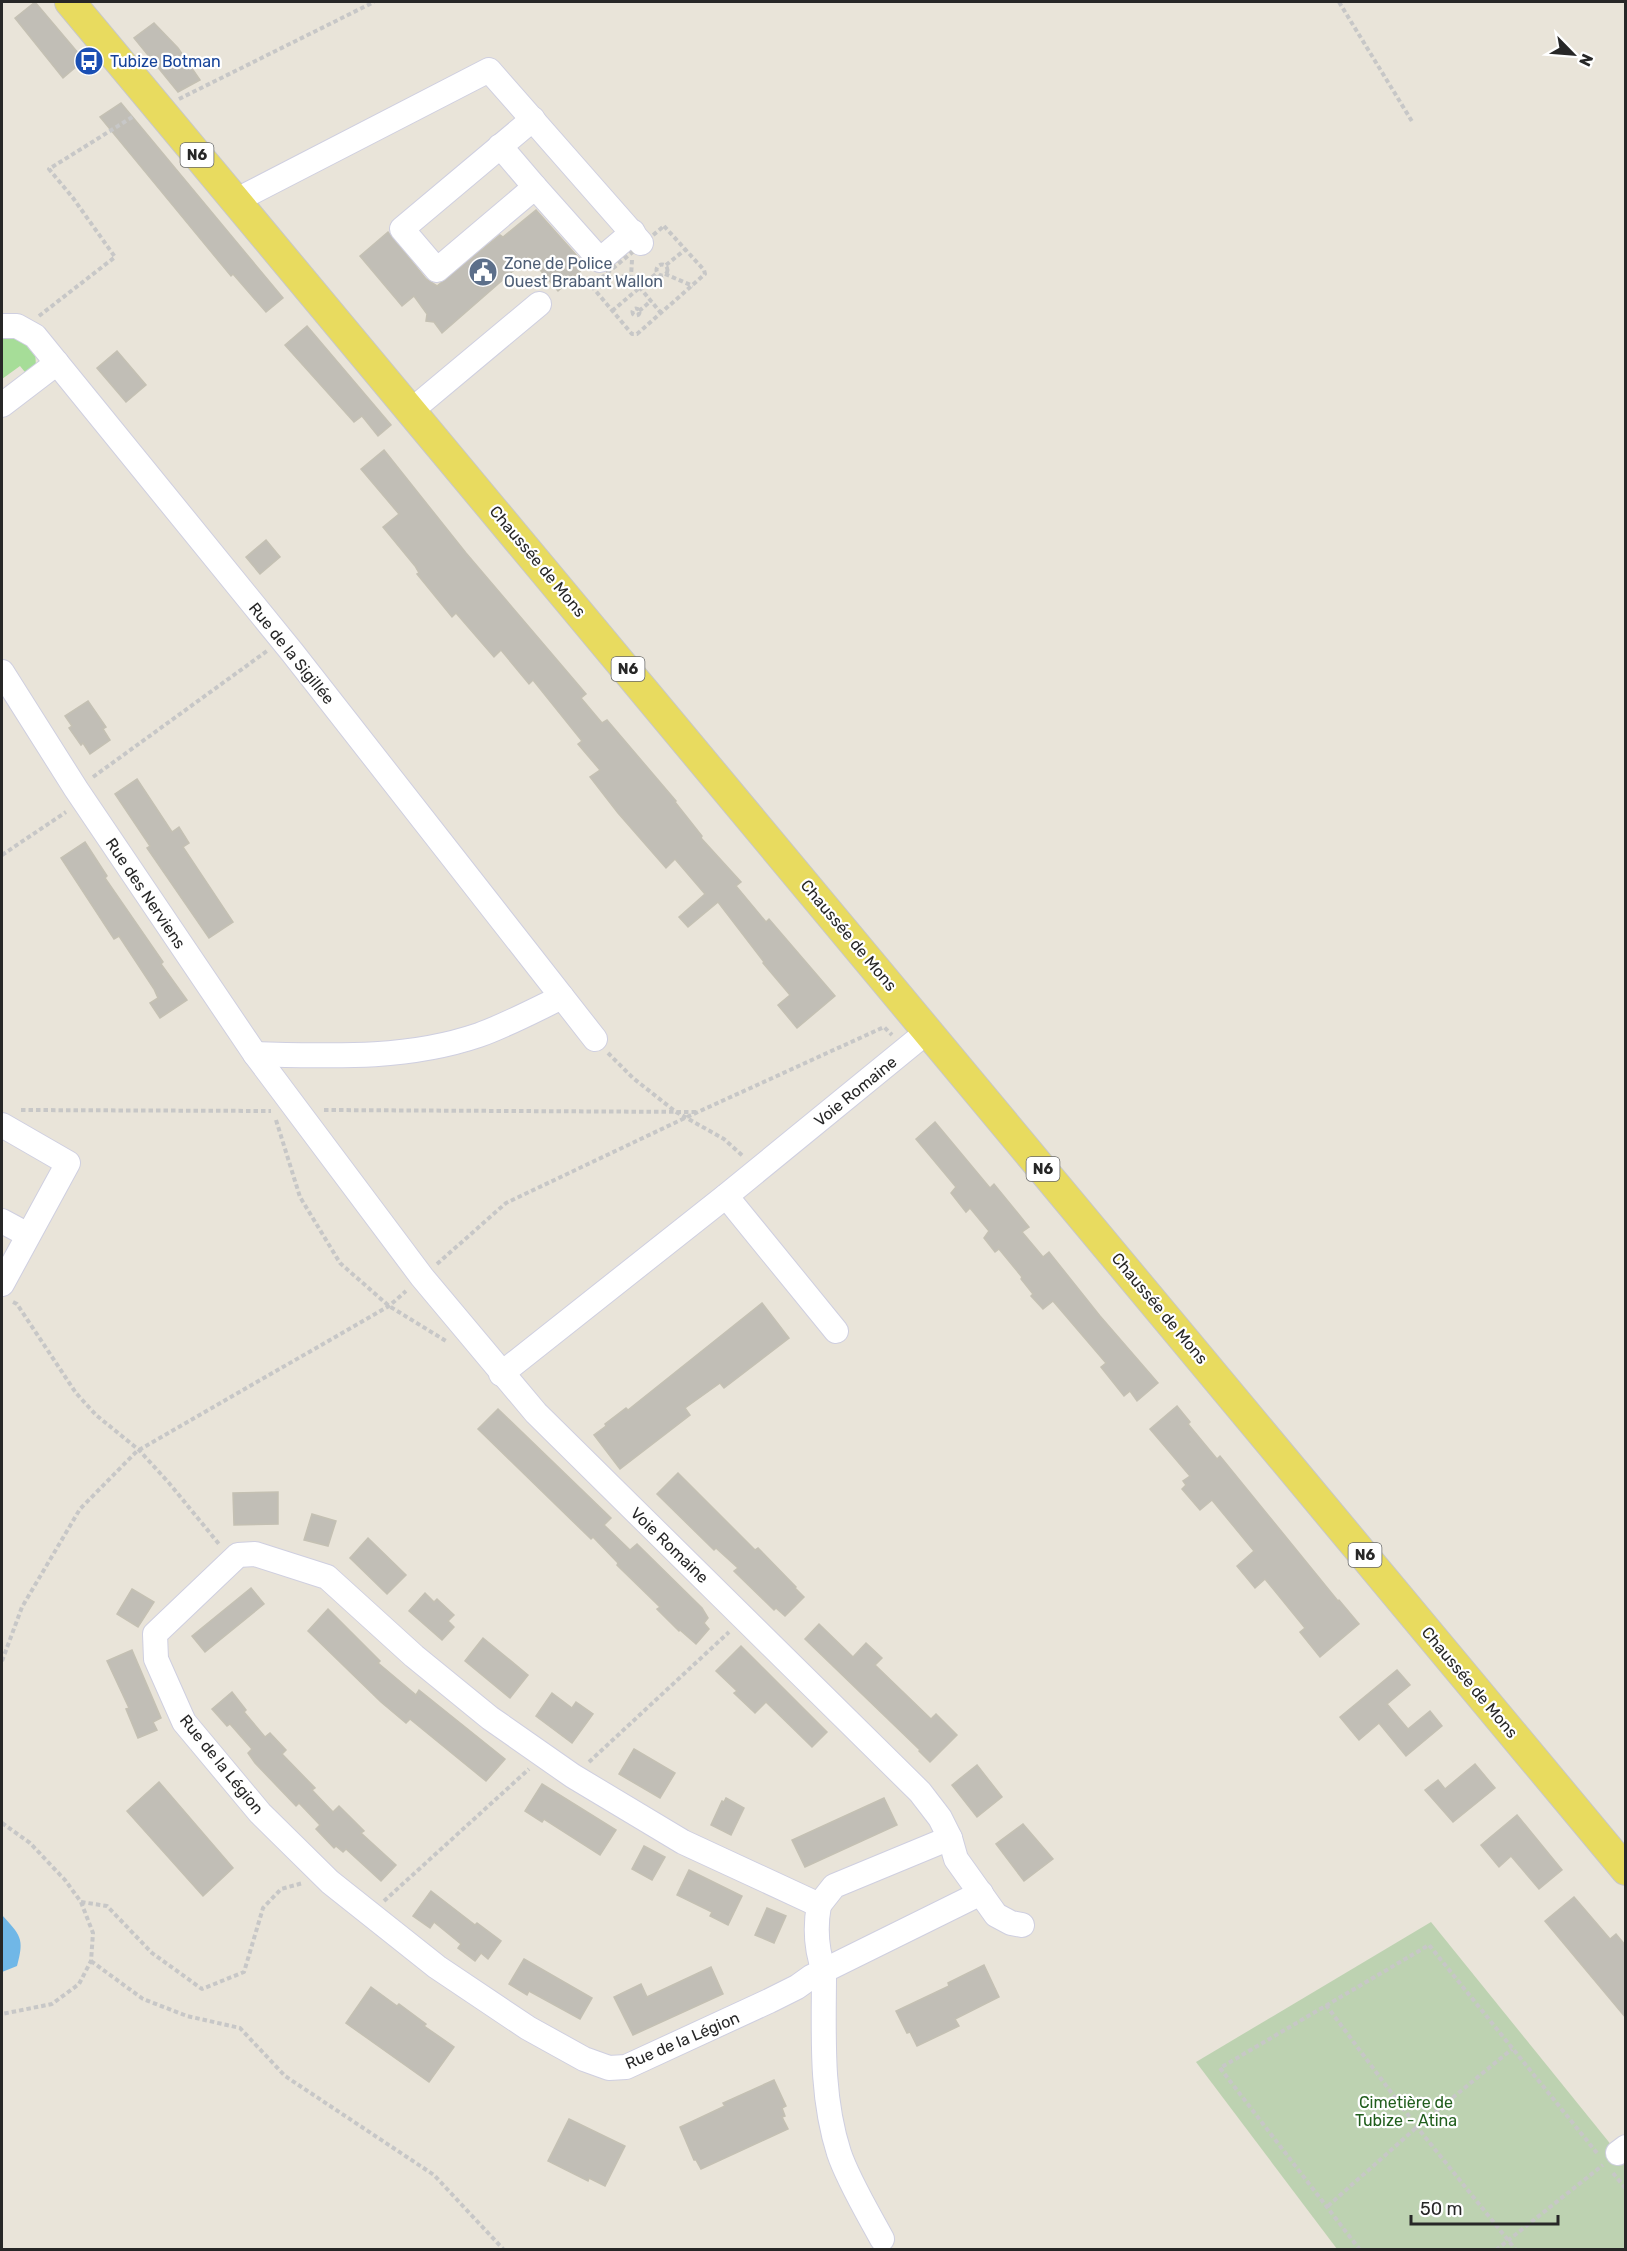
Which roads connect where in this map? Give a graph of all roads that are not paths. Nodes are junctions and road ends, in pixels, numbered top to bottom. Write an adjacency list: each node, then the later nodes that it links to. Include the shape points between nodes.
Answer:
1 (70, 2): 5 (main road, Chaussée de Mons / N6)
2 (533, 119): 3 (street); 4 (street, via 637,238 600,261); 5 (street, via 489,70)
3 (500, 146): 4 (street); 4 (street, via 402,229 437,270)
4 (535, 187)
5 (235, 201): 10 (main road, Chaussée de Mons / N6)
6 (539, 304): 10 (street)
7 (12, 327): 8 (street, Rue de la Sigillée, via 35,336)
8 (57, 363): 9 (street); 12 (street, Rue de la Sigillée, via 283,640)
9 (2, 405)
10 (412, 410): 14 (main road, Chaussée de Mons / N6)
11 (2, 672): 15 (street, Rue des Nerviens)
12 (562, 997): 13 (street, Rue de la Sigillée); 15 (street, via 479,1035 425,1049 359,1056)
13 (595, 1039)
14 (918, 1039): 17 (street, Voie Romaine); 24 (main road, Chaussée de Mons / N6)
15 (255, 1054): 22 (street, Rue des Nerviens, via 422,1277)
16 (7, 1118): 19 (street, via 68,1163)
17 (726, 1196): 21 (street); 22 (street, Voie Romaine)
18 (2, 1221): 19 (street)
19 (28, 1235): 20 (street)
20 (5, 1292)
21 (836, 1331)
22 (501, 1374): 23 (street, Voie Romaine, via 920,1792)
23 (950, 1838): 25 (street, Voie Romaine, via 956,1858); 26 (street, via 834,1886)
24 (1626, 1870)
25 (981, 1893): 27 (street, Voie Romaine, via 996,1915); 28 (street, Rue de la Légion)
26 (819, 1905): 28 (street, via 815,1924); 28 (street, Rue de la Légion, via 683,1842 573,1776 490,1718 327,1577 255,1554 238,1555 155,1634 156,1659 184,1722 260,1813 330,1882 437,1967 528,2028 584,2059 609,2068 626,2067 797,1988)
27 (1022, 1925)
28 (824, 1971): 29 (street, via 824,2064 831,2125 840,2155)
29 (882, 2239)

